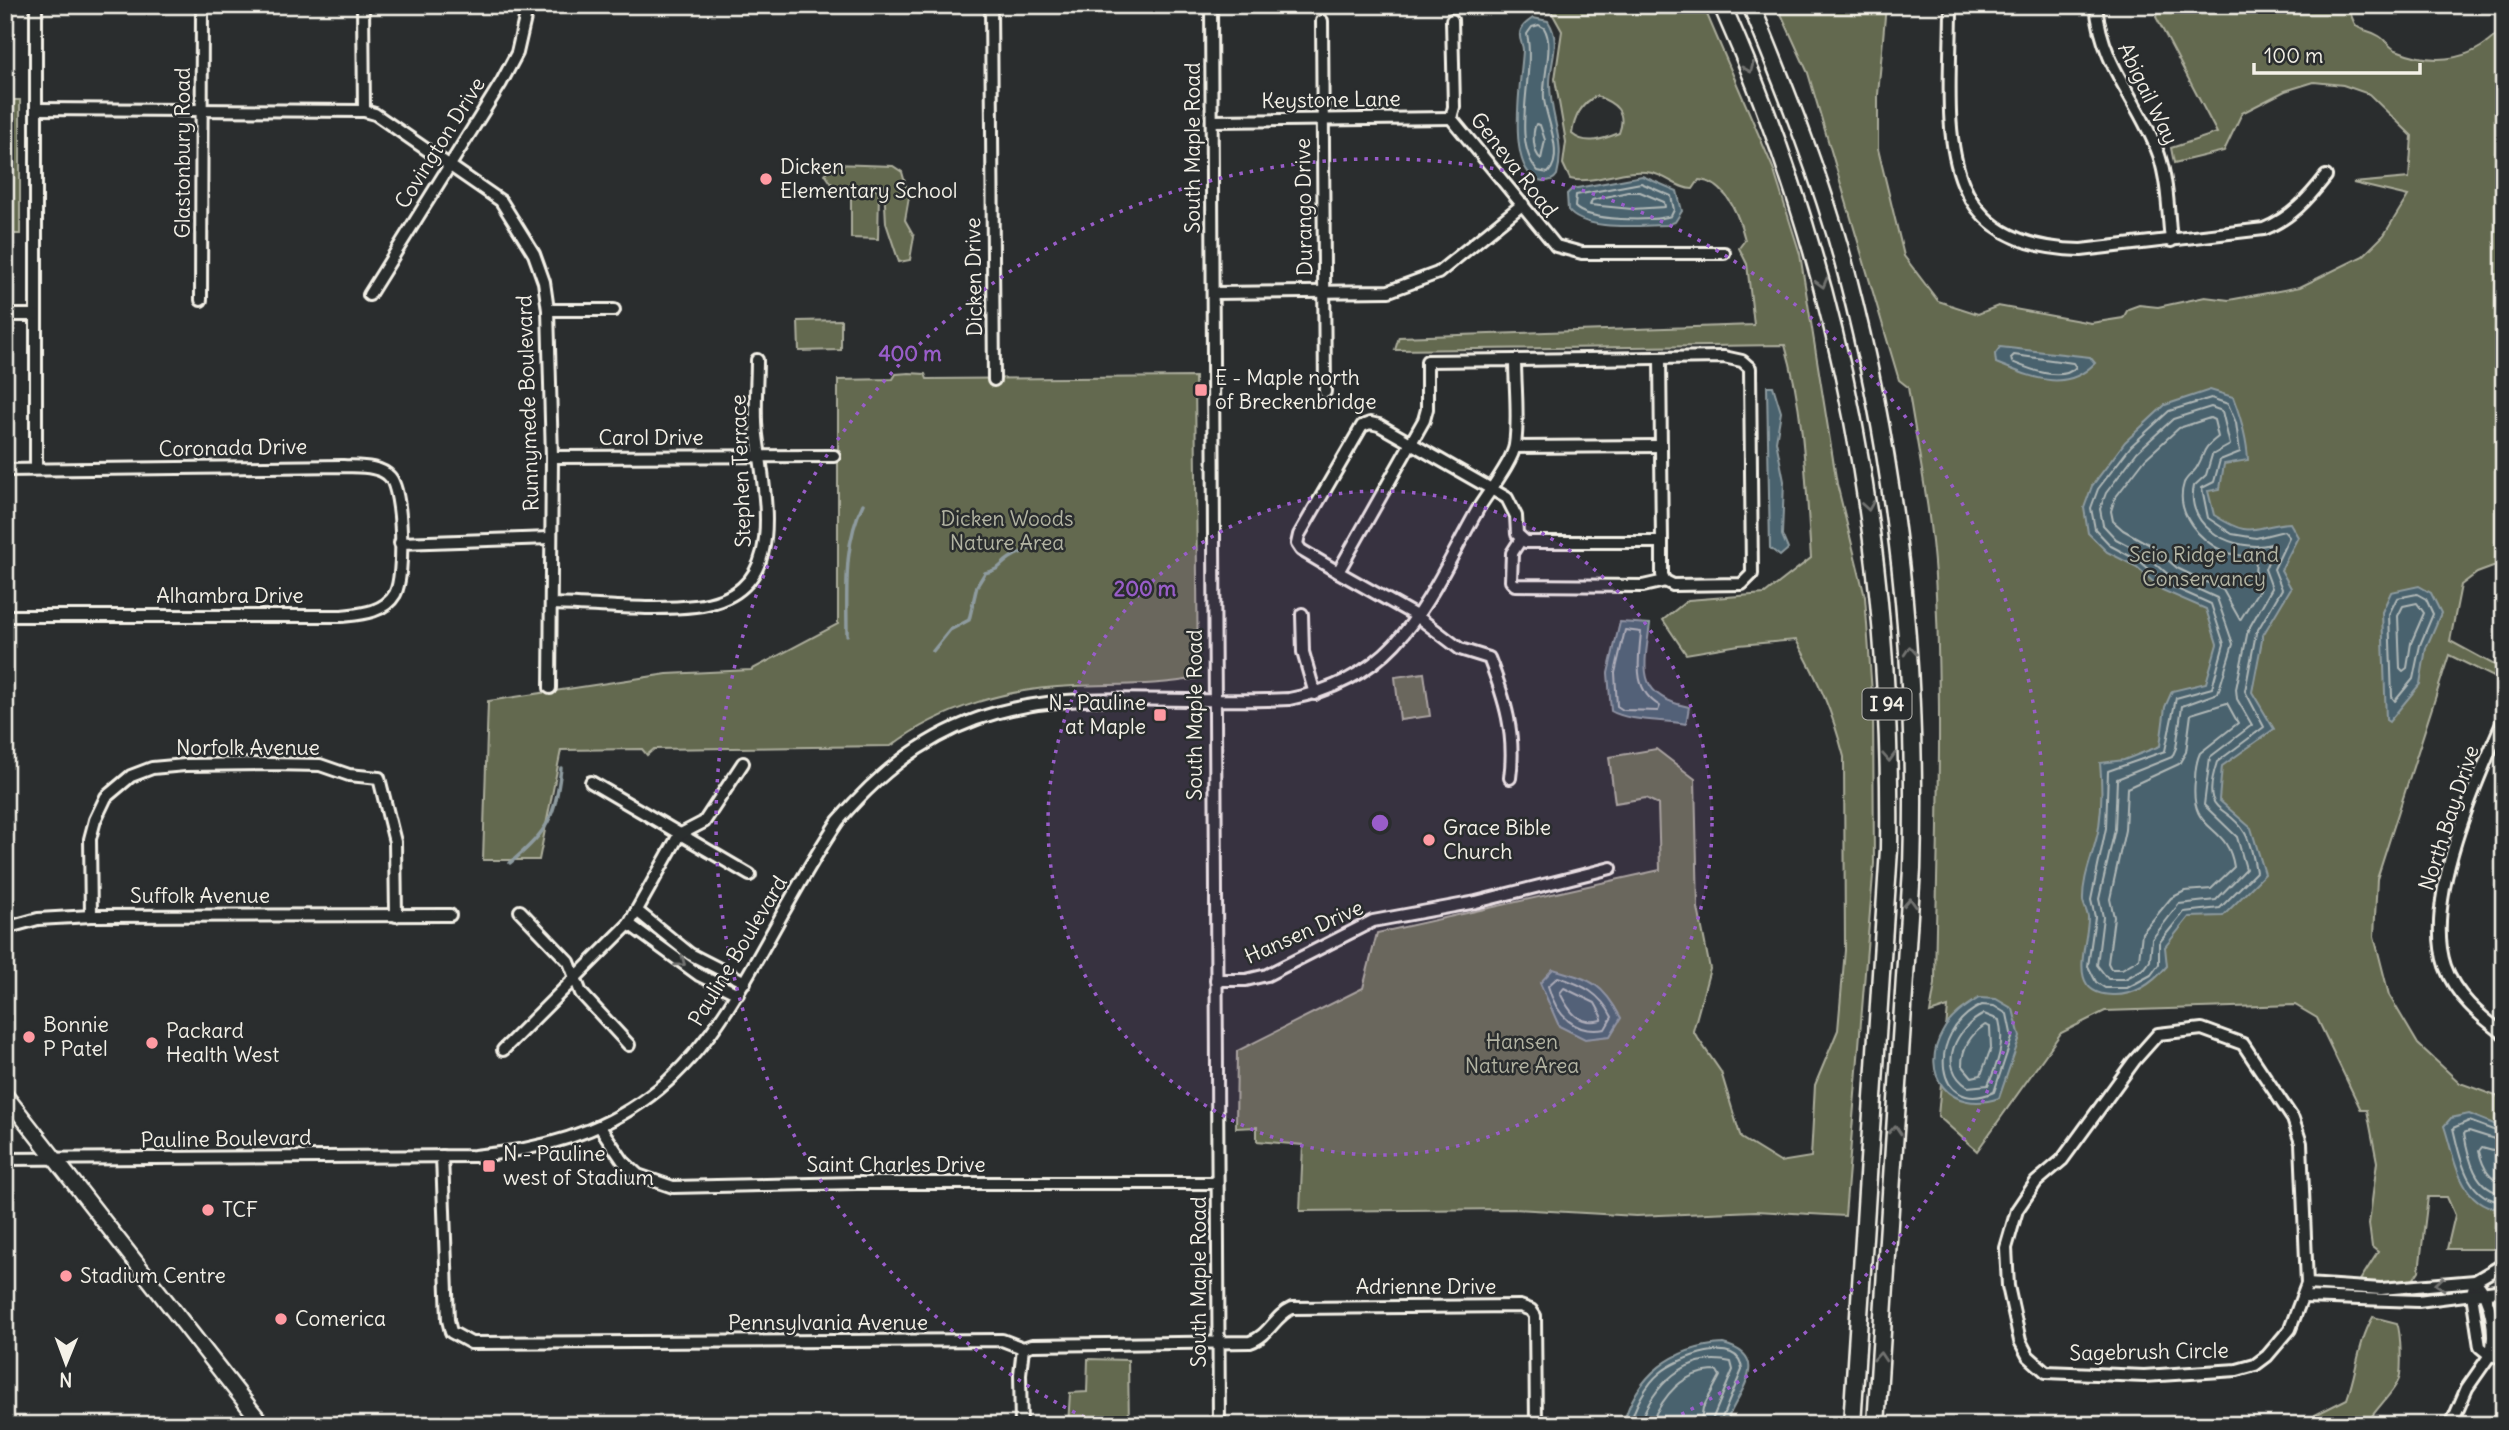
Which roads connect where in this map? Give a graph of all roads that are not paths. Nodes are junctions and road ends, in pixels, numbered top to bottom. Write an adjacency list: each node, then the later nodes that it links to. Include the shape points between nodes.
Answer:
1 (36, 5): 13 (street)
2 (202, 5): 14 (street, Glastonbury Road)
3 (363, 5): 15 (street)
4 (528, 5): 19 (street, Covington Drive, via 517,54)
5 (991, 5): 35 (street, Dicken Drive)
6 (1211, 5): 18 (street, South Maple Road)
7 (1722, 5): 103 (highway, I 94, one-way to 103, via 1805,223 1836,334 1867,499 1883,623 1889,849)
8 (1751, 5): 104 (highway, I 94, one-way to 8, via 1912,869 1913,717 1904,587 1884,448 1847,275 1817,177)
9 (1951, 5): 22 (street, via 1955,166 1977,209 1996,228 2052,250)
10 (2096, 5): 22 (street, Abigail Way, via 2099,36 2159,155)
11 (1452, 20): 16 (street, Geneva Road)
12 (1321, 21): 17 (street, Durango Drive)
13 (36, 109): 14 (street, Runnymede Boulevard); 30 (street)
14 (203, 109): 15 (street, Runnymede Boulevard); 27 (street, Glastonbury Road)
15 (364, 111): 19 (street, Runnymede Boulevard)
16 (1451, 118): 17 (street, Keystone Lane); 21 (street, Geneva Road)
17 (1322, 120): 18 (street, Keystone Lane); 24 (street, Durango Drive)
18 (1212, 121): 25 (street, South Maple Road)
19 (450, 163): 26 (street, Covington Drive); 28 (street, Runnymede Boulevard, via 501,201 517,222 534,254)
20 (2326, 176): 22 (street, via 2283,221 2264,229)
21 (1522, 204): 23 (street, Geneva Road, via 1544,234 1568,251); 24 (street, via 1438,273 1389,291)
22 (2171, 241)
23 (1724, 253)
24 (1324, 291): 25 (street); 36 (street, Durango Drive)
25 (1213, 293): 58 (street, South Maple Road)
26 (369, 295)
27 (201, 300)
28 (548, 310): 29 (street); 41 (street, Runnymede Boulevard)
29 (614, 310)
30 (36, 314): 31 (street); 43 (street)
31 (5, 315)
32 (1660, 358): 34 (street); 38 (street); 51 (street, via 1734,359 1752,373 1752,574 1742,584 1673,585)
33 (757, 360): 42 (street, Stephen Terrace, via 756,433)
34 (1515, 360): 37 (street, via 1427,361 1427,409); 39 (street)
35 (994, 380)
36 (1325, 392)
37 (1411, 443): 45 (street); 50 (street); 50 (street, via 1380,425 1362,426 1299,535 1301,550)
38 (1661, 446): 39 (street); 48 (street)
39 (1515, 447): 45 (street, Pauline Boulevard)
40 (834, 456): 42 (street, Carol Drive)
41 (552, 457): 42 (street, Carol Drive); 46 (street, Runnymede Boulevard)
42 (761, 457): 52 (street, Stephen Terrace, via 764,555 755,576 741,591 723,601 694,607)
43 (36, 469): 44 (street, Coronada Drive); 49 (street, Coronada Drive, via 365,467 389,476 396,489)
44 (5, 470)
45 (1490, 489): 47 (street, via 1507,498); 55 (street, Pauline Boulevard)
46 (550, 538): 49 (street); 52 (street, Runnymede Boulevard)
47 (1521, 539): 48 (street, via 1532,543); 51 (street, via 1510,560 1515,585 1643,586)
48 (1662, 542): 51 (street)
49 (400, 543): 54 (street, Alhambra Drive, via 395,594 368,613)
50 (1338, 572): 55 (street)
51 (1665, 581)
52 (551, 604): 56 (street, Runnymede Boulevard)
53 (1302, 614): 57 (street, via 1303,652)
54 (5, 616)
55 (1418, 617): 57 (street, Pauline Boulevard, via 1375,664 1347,682); 61 (street, via 1460,649 1489,658 1511,729)
56 (550, 688)
57 (1315, 694): 58 (street, Pauline Boulevard)
58 (1214, 701): 74 (street, South Maple Road); 75 (street, Pauline Boulevard, via 1080,698 1037,702 944,732 894,764 838,821)
59 (2504, 719): 77 (street, North Bay Drive, via 2454,851 2440,913 2445,967 2463,999)
60 (743, 763): 63 (street, via 704,822)
61 (1510, 778)
62 (591, 782): 63 (street)
63 (680, 835): 65 (street); 67 (street)
64 (1611, 868): 74 (street, Hansen Drive, via 1476,902 1373,920 1266,975)
65 (750, 875)
66 (520, 911): 73 (street, via 569,962)
67 (637, 911): 71 (street); 75 (street, via 690,954)
68 (450, 915): 70 (street, Suffolk Avenue)
69 (91, 916): 70 (street, Suffolk Avenue); 70 (street, Norfolk Avenue, via 90,839 106,797 131,776 152,768 268,764 320,765 349,775 379,778 395,842); 72 (street, Suffolk Avenue, via 38,919)
70 (396, 916)
71 (629, 924): 73 (street); 76 (street, one-way to 76, via 699,975)
72 (5, 928)
73 (575, 977): 78 (street, via 581,993); 79 (street)
74 (1216, 980): 85 (street, South Maple Road)
75 (745, 982): 76 (street, Pauline Boulevard)
76 (738, 994): 81 (street, Pauline Boulevard, via 681,1070)
77 (2504, 1034)
78 (629, 1045)
79 (503, 1050)
80 (5, 1095): 84 (main road)
81 (600, 1127): 82 (street, Pauline Boulevard, via 523,1150); 85 (street, Saint Charles Drive, via 638,1175 673,1187)
82 (442, 1156): 84 (street, Pauline Boulevard); 96 (street, Pennsylvania Avenue, via 448,1320 451,1332 460,1338 483,1345 1002,1340)
83 (5, 1159): 84 (street, Pauline Boulevard)
84 (56, 1159): 99 (main road)
85 (1217, 1183): 95 (street, South Maple Road)
86 (2504, 1264): 87 (street)
87 (2475, 1281): 89 (street, one-way to 89); 91 (street); 92 (street)
88 (2307, 1284): 89 (street); 93 (street, Sagebrush Circle); 93 (street, Sagebrush Circle, via 2301,1143 2293,1119 2243,1044 2202,1029 2158,1034 2062,1160 2036,1182 2017,1210 2006,1248 2008,1286 2020,1341 2028,1356 2046,1372 2144,1376 2246,1368 2267,1356 2290,1329)
89 (2381, 1289): 94 (street)
90 (2504, 1290): 91 (street)
91 (2486, 1292): 92 (street); 97 (street, via 2493,1345)
92 (2472, 1294): 94 (street); 97 (street, via 2480,1347)
93 (2304, 1297): 94 (street)
94 (2380, 1301)
95 (1219, 1342): 96 (street, Pennsylvania Avenue); 101 (street, South Maple Road); 102 (street, Adrienne Drive, via 1257,1340 1284,1312 1303,1307 1527,1307 1535,1322)
96 (1023, 1348): 100 (street)
97 (2490, 1355): 98 (street); 105 (street, via 2467,1388)
98 (2504, 1358)
99 (263, 1425)
100 (1021, 1425)
101 (1219, 1425)
102 (1536, 1425)
103 (1852, 1425)
104 (1876, 1425)
105 (2451, 1425)

